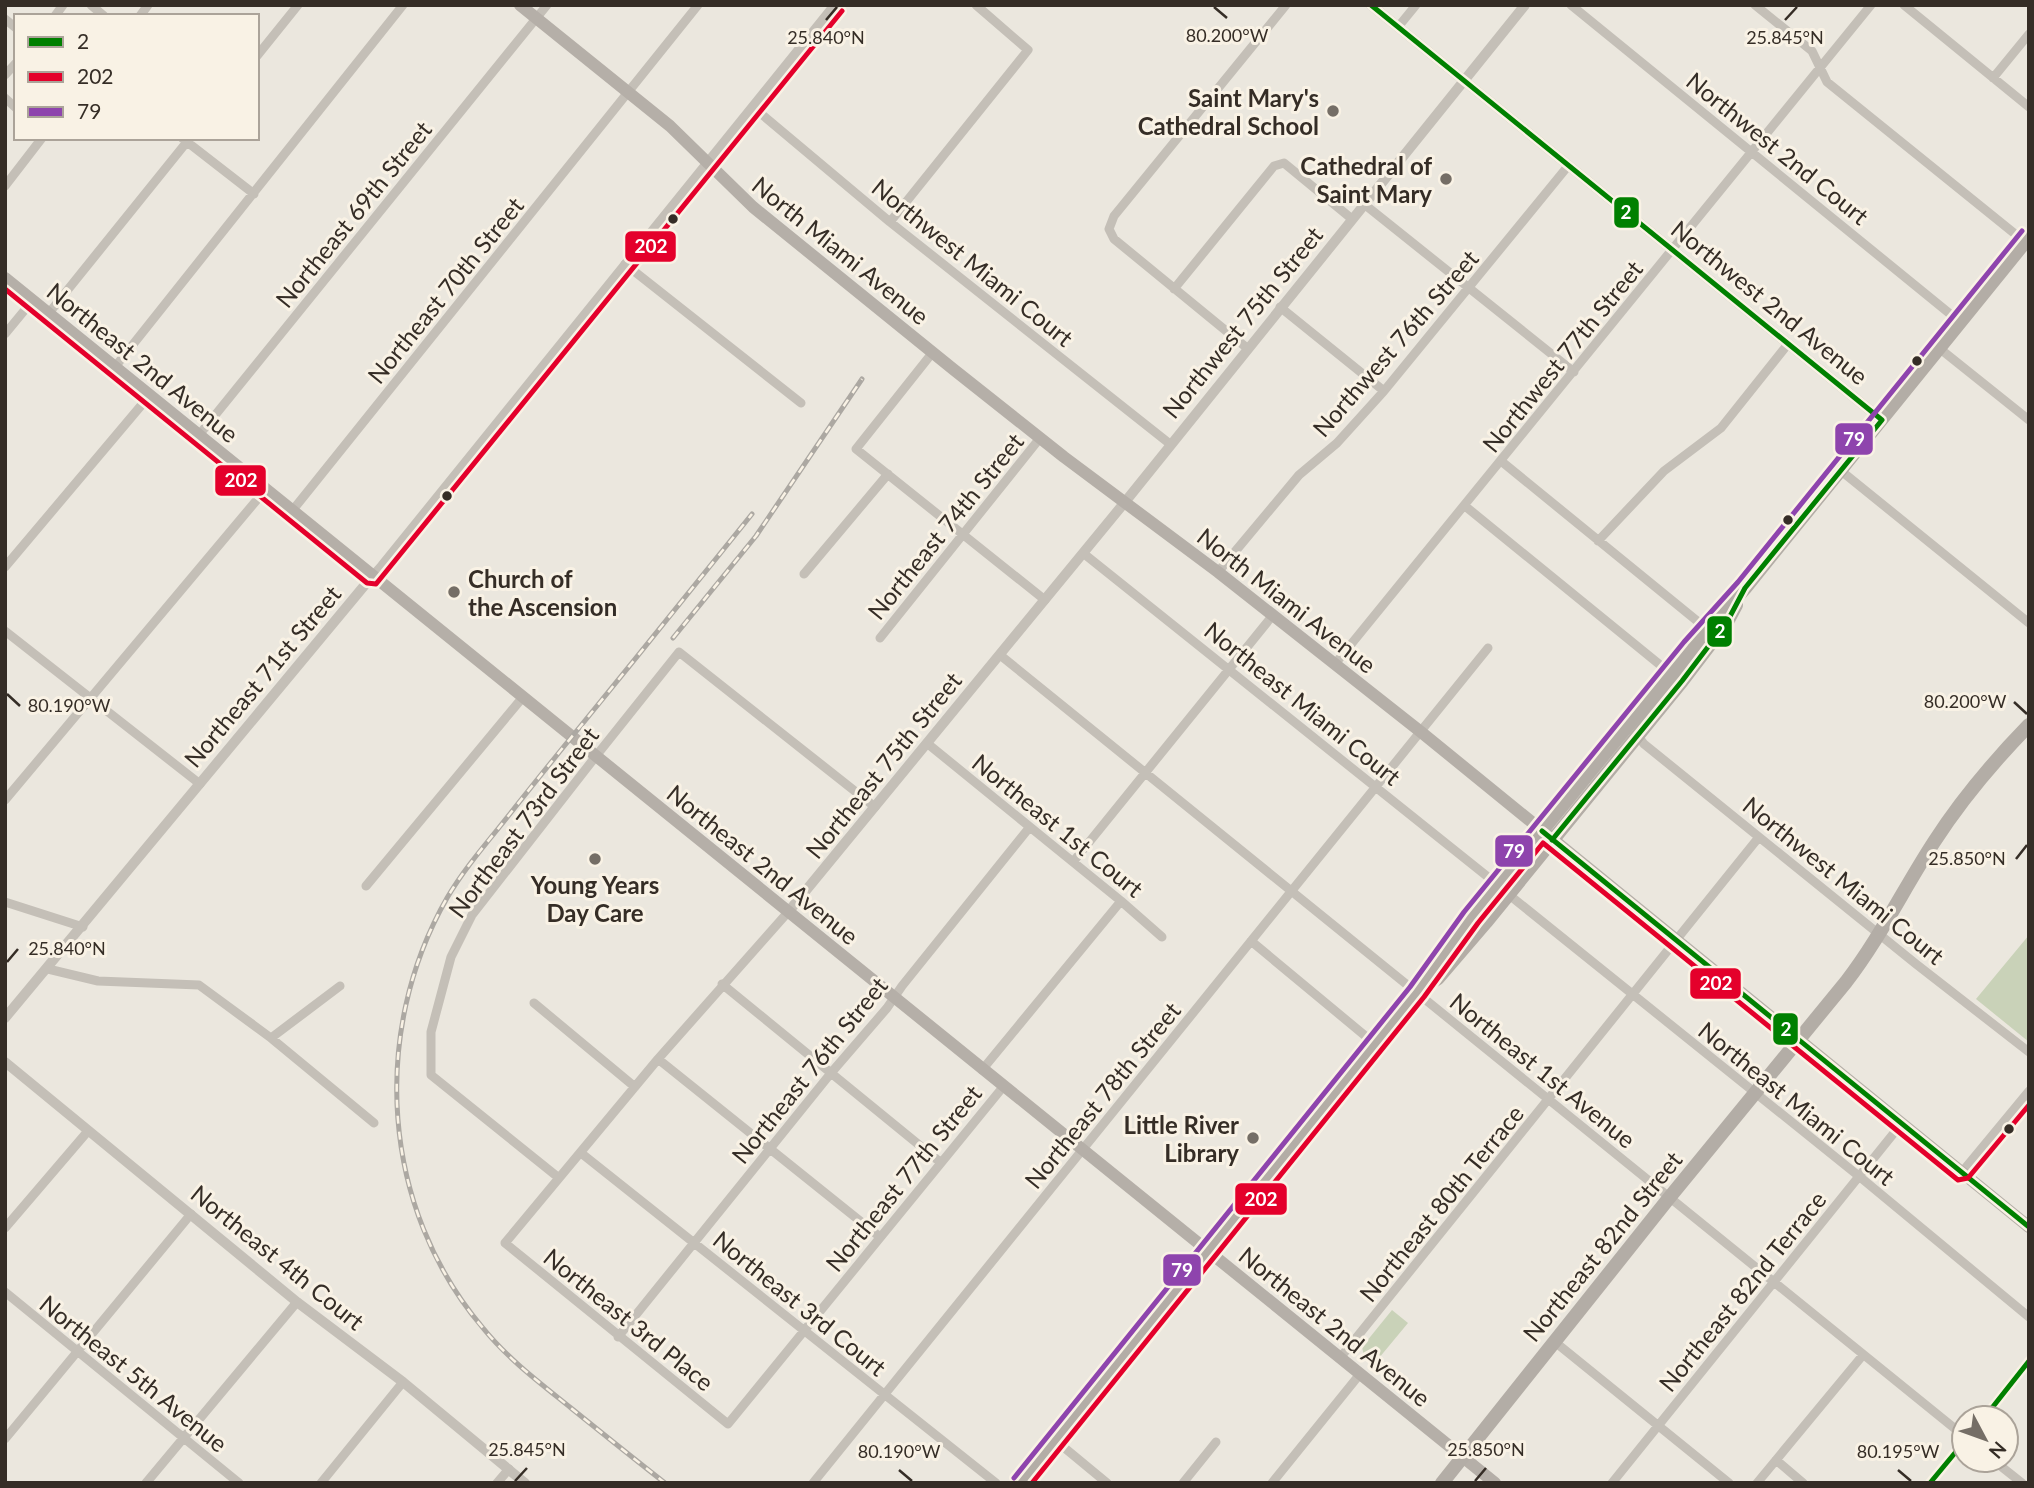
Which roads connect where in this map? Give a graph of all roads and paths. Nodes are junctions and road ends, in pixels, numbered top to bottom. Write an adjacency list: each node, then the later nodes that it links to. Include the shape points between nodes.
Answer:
1 (403, 5): 32 (street)
2 (520, 5): 16 (main road, North Miami Avenue)
3 (547, 5): 16 (street, Northeast 69th Street)
4 (698, 5): 23 (street, Northeast 70th Street)
5 (835, 5): 24 (street, Northeast 71st Street)
6 (976, 5): 35 (street, via 1028,50)
7 (1286, 5): 41 (street, via 1114,216 1109,229 1114,239)
8 (1371, 5): 17 (street, Northwest 2nd Avenue)
9 (1416, 5): 17 (street)
10 (1525, 5): 22 (street, Northwest 75th Street)
11 (1571, 5): 28 (street, Northwest 2nd Court)
12 (1755, 5): 20 (street, via 1812,51)
13 (1871, 5): 20 (street, Northwest 77th Street)
14 (1904, 5): 21 (street)
15 (297, 6): 19 (street)
16 (536, 18): 23 (main road, North Miami Avenue); 58 (street, Northeast 69th Street)
17 (1398, 27): 22 (street, Northwest 2nd Avenue)
18 (2029, 34): 21 (street)
19 (259, 54)
20 (1821, 68): 28 (street, Northwest 77th Street); 36 (street, via 1827,82)
21 (1993, 78): 25 (street)
22 (1464, 81): 30 (street, Northwest 2nd Avenue); 33 (street, Northwest 75th Street)
23 (628, 93): 29 (main road, North Miami Avenue); 67 (street, Northeast 70th Street)
24 (753, 107): 29 (street, Northeast 71st Street); 35 (street, Northwest Miami Court)
25 (2029, 107)
26 (40, 140): 31 (street)
27 (187, 140): 32 (street); 44 (street)
28 (1752, 152): 37 (street, Northwest 77th Street); 45 (street, Northwest 2nd Court)
29 (708, 163): 38 (street, Northeast 71st Street); 50 (main road, North Miami Avenue, via 753,207)
30 (1568, 166): 37 (street, Northwest 2nd Avenue); 40 (street, Northwest 76th Street)
31 (5, 186)
32 (254, 194): 51 (street)
33 (1364, 204): 34 (street, Northwest 75th Street); 40 (street)
34 (1352, 219): 41 (street, via 1284,163 1274,166); 43 (street, Northwest 75th Street)
35 (890, 222): 60 (street, Northwest Miami Court)
36 (2027, 240): 45 (main road)
37 (1672, 250): 47 (street, Northwest 2nd Avenue); 52 (street, Northwest 77th Street)
38 (625, 264): 55 (street); 74 (street, Northeast 71st Street)
39 (5, 278): 42 (main road, Northeast 2nd Avenue)
40 (1470, 288): 52 (street); 53 (street, Northwest 76th Street)
41 (1174, 289): 48 (street)
42 (33, 300): 44 (main road, Northeast 2nd Avenue); 46 (street)
43 (1280, 307): 48 (street, Northwest 75th Street); 53 (street)
44 (49, 313): 51 (main road, Northeast 2nd Avenue)
45 (1960, 322): 49 (main road)
46 (5, 334)
47 (1788, 344): 56 (street, Northwest 2nd Avenue); 69 (street, via 1721,428 1664,471)
48 (1247, 348): 60 (street, Northwest 75th Street)
49 (1939, 348): 56 (main road); 57 (street)
50 (933, 352): 59 (main road, North Miami Avenue); 63 (street, via 856,449)
51 (115, 367): 54 (main road, Northeast 2nd Avenue)
52 (1574, 372): 61 (street, Northwest 77th Street)
53 (1384, 391): 72 (street, Northwest 76th Street, via 1337,443 1299,475)
54 (150, 395): 58 (main road, Northeast 2nd Avenue); 71 (street)
55 (801, 403)
56 (1882, 419): 62 (main road)
57 (2028, 419)
58 (200, 435): 64 (main road, Northeast 2nd Avenue)
59 (1040, 438): 65 (main road, North Miami Avenue); 68 (street, Northeast 74th Street)
60 (1170, 444): 65 (street, Northwest 75th Street)
61 (1501, 461): 66 (street, Northwest 77th Street); 69 (street)
62 (1840, 470): 75 (main road); 78 (street)
63 (888, 474): 68 (street); 73 (street)
64 (266, 489): 67 (main road, Northeast 2nd Avenue); 88 (street)
65 (1125, 502): 70 (street, Northeast 75th Street); 72 (main road, North Miami Avenue)
66 (1465, 506): 84 (street, Northwest 77th Street); 86 (street)
67 (292, 511): 74 (main road, Northeast 2nd Avenue)
68 (964, 534): 76 (street); 81 (street, Northeast 74th Street)
69 (1598, 541): 79 (street)
70 (1083, 553): 76 (street, Northeast 75th Street); 85 (street, Northeast Miami Court)
71 (5, 568)
72 (1218, 572): 77 (main road, North Miami Avenue)
73 (804, 574)
74 (373, 576): 87 (main road, Northeast 2nd Avenue); 95 (street, Northeast 71st Street)
75 (1745, 588): 79 (main road); 91 (main road, via 1727,622)
76 (1045, 600): 83 (street, Northeast 75th Street)
77 (1273, 615): 84 (main road, North Miami Avenue); 85 (street)
78 (2029, 623)
79 (1707, 629): 86 (main road)
80 (5, 631): 88 (street)
81 (880, 638)
82 (1488, 648): 90 (street, Northeast 78th Street)
83 (1000, 654): 92 (street, Northeast 75th Street); 94 (street, Northeast 1st Avenue)
84 (1335, 664): 90 (main road, North Miami Avenue)
85 (1228, 668): 94 (street); 96 (street, Northeast Miami Court)
86 (1670, 673): 91 (main road); 100 (main road)
87 (523, 697): 93 (main road, Northeast 2nd Avenue); 103 (street)
88 (91, 698): 95 (street); 97 (street)
89 (2029, 725): 110 (main road, Northeast 82nd Street, via 1947,822)
90 (1421, 732): 96 (street, Northeast 78th Street); 100 (main road, North Miami Avenue)
91 (1637, 736): 100 (main road); 101 (street, Northwest Miami Court)
92 (928, 744): 98 (street, Northeast 75th Street); 99 (street, Northeast 1st Court)
93 (596, 756): 98 (street, Northeast 73rd Street, via 679,652); 108 (main road, Northeast 2nd Avenue); 144 (street, Northeast 73rd Street, via 472,915 451,957 431,1032 431,1075)
94 (1146, 772): 102 (street); 104 (street, Northeast 1st Avenue)
95 (200, 784): 109 (street, Northeast 71st Street)
96 (1377, 786): 104 (street, Northeast 78th Street); 105 (street, Northeast Miami Court)
97 (5, 800)
98 (875, 807): 108 (street, Northeast 75th Street)
99 (1030, 828): 102 (street, Northeast 1st Court); 119 (street, Northeast 76th Street)
100 (1547, 835): 105 (main road); 112 (main road, North Miami Avenue)
101 (1759, 837): 110 (street, Northwest Miami Court); 112 (street, Northeast 80th Terrace)
102 (1073, 862): 106 (street, Northeast 1st Court)
103 (366, 886)
104 (1292, 890): 113 (street, Northeast 78th Street); 117 (street, Northeast 1st Avenue)
105 (1503, 890): 117 (main road, via 1438,978); 118 (street, Northeast Miami Court)
106 (1121, 901): 111 (street, Northeast 1st Court); 128 (street, Northeast 77th Street)
107 (5, 902): 109 (street)
108 (789, 911): 115 (street, Northeast 75th Street); 119 (main road, Northeast 2nd Avenue)
109 (83, 927): 114 (street, Northeast 71st Street)
110 (1879, 934): 123 (main road, Northeast 82nd Street); 125 (street, Northwest Miami Court)
111 (1162, 937)
112 (1676, 940): 118 (street, Northeast 80th Terrace); 123 (main road, North Miami Avenue)
113 (1251, 941): 124 (street); 139 (street, Northeast 78th Street)
114 (48, 969): 121 (street, Northeast 71st Street); 122 (street, via 98,981 199,985)
115 (722, 984): 126 (street, Northeast 75th Street); 129 (street)
116 (340, 986): 122 (street)
117 (1417, 992): 124 (main road); 134 (street, Northeast 1st Avenue)
118 (1631, 994): 133 (street, Northeast Miami Court); 134 (street, Northeast 80th Terrace)
119 (894, 998): 128 (main road, Northeast 2nd Avenue); 129 (street, Northeast 76th Street)
120 (534, 1003): 130 (street)
121 (5, 1018)
122 (271, 1038): 135 (street)
123 (1799, 1040): 133 (main road, Northeast 82nd Street); 136 (main road, North Miami Avenue)
124 (1375, 1044): 152 (main road)
125 (2029, 1052)
126 (658, 1059): 130 (street, Northeast 75th Street); 138 (street)
127 (5, 1062): 137 (street, Northeast 4th Court)
128 (982, 1070): 131 (main road, Northeast 2nd Avenue)
129 (831, 1073): 138 (street, Northeast 76th Street); 141 (street)
130 (635, 1087): 140 (street, Northeast 75th Street)
131 (1003, 1087): 139 (main road, Northeast 2nd Avenue); 141 (street, Northeast 77th Street)
132 (2029, 1091): 142 (street)
133 (1755, 1093): 143 (street, Northeast Miami Court); 145 (main road, Northeast 82nd Street)
134 (1548, 1100): 145 (street, Northeast 1st Avenue); 162 (street, Northeast 80th Terrace)
135 (374, 1123)
136 (1902, 1123): 142 (main road, North Miami Avenue); 143 (street, Northeast 82nd Terrace)
137 (88, 1131): 146 (street, Northeast 4th Court); 148 (street)
138 (770, 1149): 149 (street); 151 (street, Northeast 76th Street)
139 (1082, 1150): 152 (main road, Northeast 2nd Avenue); 166 (street, Northeast 78th Street)
140 (581, 1153): 144 (street, Northeast 75th Street); 151 (street, Northeast 3rd Court)
141 (940, 1162): 149 (street, Northeast 77th Street)
142 (1962, 1172): 147 (main road, North Miami Avenue)
143 (1860, 1177): 153 (street, Northeast 82nd Terrace); 156 (street, Northeast Miami Court)
144 (559, 1178): 150 (street, Northeast 75th Street)
145 (1669, 1198): 153 (street, Northeast 1st Avenue); 159 (main road, Northeast 82nd Street)
146 (191, 1214): 155 (street, Northeast 4th Court); 160 (street)
147 (2029, 1227)
148 (5, 1228)
149 (880, 1237): 157 (street, Northeast 77th Street)
150 (505, 1243): 158 (street, Northeast 3rd Place)
151 (694, 1243): 157 (street, Northeast 3rd Court); 158 (street, Northeast 76th Street)
152 (1208, 1250): 162 (main road, Northeast 2nd Avenue); 173 (main road)
153 (1773, 1282): 161 (street, Northeast 1st Avenue); 170 (street, Northeast 82nd Terrace)
154 (5, 1292): 160 (street, Northeast 5th Avenue)
155 (297, 1302): 165 (street, Northeast 4th Court); 171 (street)
156 (2029, 1317)
157 (804, 1330): 166 (street, Northeast 3rd Court); 168 (street, Northeast 77th Street)
158 (618, 1337): 168 (street, Northeast 3rd Place)
159 (1555, 1342): 170 (street); 175 (main road, Northeast 82nd Street)
160 (77, 1351): 171 (street, Northeast 5th Avenue); 172 (street)
161 (1863, 1355): 169 (street, Northeast 1st Avenue); 177 (street)
162 (1340, 1358): 164 (main road, Northeast 2nd Avenue)
163 (2029, 1362): 167 (street)
164 (1360, 1374): 175 (main road, Northeast 2nd Avenue); 189 (street)
165 (403, 1382): 178 (street, Northeast 4th Court); 181 (street)
166 (884, 1394): 184 (street, Northeast 78th Street); 185 (street, Northeast 3rd Court)
167 (1994, 1404)
168 (728, 1424)
169 (1950, 1425)
170 (1659, 1426): 192 (street, Northeast 82nd Terrace); 193 (street)
171 (183, 1438): 179 (street); 180 (street, Northeast 5th Avenue)
172 (5, 1439)
173 (1055, 1440): 186 (main road); 187 (street)
174 (1216, 1442): 188 (street)
175 (1463, 1457): 190 (main road, Northeast 82nd Street); 191 (main road, Northeast 2nd Avenue)
176 (1950, 1459): 196 (street)
177 (1776, 1460): 194 (street); 195 (street)
178 (509, 1469): 182 (street); 183 (street, Northeast 4th Court)
179 (146, 1483)
180 (239, 1483)
181 (321, 1483)
182 (497, 1483)
183 (525, 1483)
184 (813, 1483)
185 (996, 1483)
186 (1021, 1483)
187 (1107, 1483)
188 (1183, 1483)
189 (1272, 1483)
190 (1442, 1483)
191 (1495, 1483)
192 (1612, 1483)
193 (1728, 1483)
194 (1757, 1483)
195 (1803, 1483)
196 (1930, 1483)

